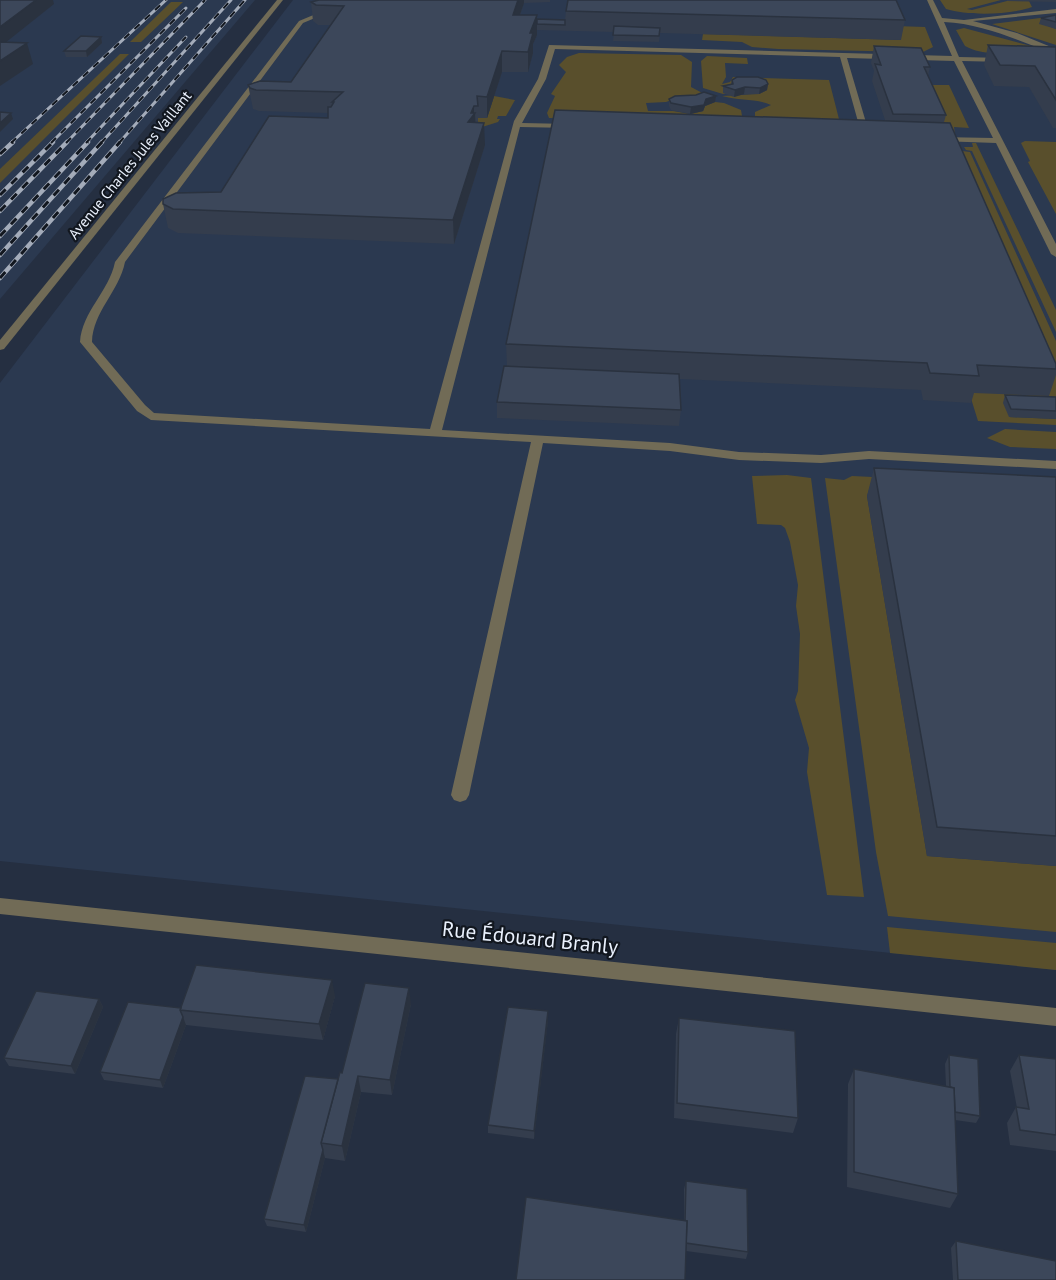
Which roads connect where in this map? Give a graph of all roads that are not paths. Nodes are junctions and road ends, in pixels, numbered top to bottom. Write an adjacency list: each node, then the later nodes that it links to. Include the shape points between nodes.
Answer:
1 (280, 0): 19 (street, Avenue Charles Jules Vaillant)
2 (345, 0): 20 (street, via 301,22 287,40 120,262 117,278 85,331 86,342 151,416)
3 (930, 0): 5 (street)
4 (1056, 11): 6 (street)
5 (941, 20): 6 (street); 9 (street)
6 (961, 21): 7 (street)
7 (1056, 52)
8 (843, 55): 9 (street); 11 (street, via 552,47 542,79); 14 (street)
9 (957, 58): 10 (street); 17 (street)
10 (1012, 60)
11 (517, 125): 12 (street); 20 (street)
12 (575, 127)
13 (854, 136): 14 (street)
14 (866, 136): 15 (street)
15 (877, 137)
16 (932, 138): 17 (street)
17 (999, 141): 18 (street)
18 (1056, 254)
19 (0, 347)
20 (435, 433): 21 (street)
21 (538, 439): 22 (street, via 670,447 739,456 821,459 869,455); 23 (street)
22 (1056, 465)
23 (460, 795)
24 (0, 906): 25 (street, Rue Édouard Branly)
25 (1056, 1017)

